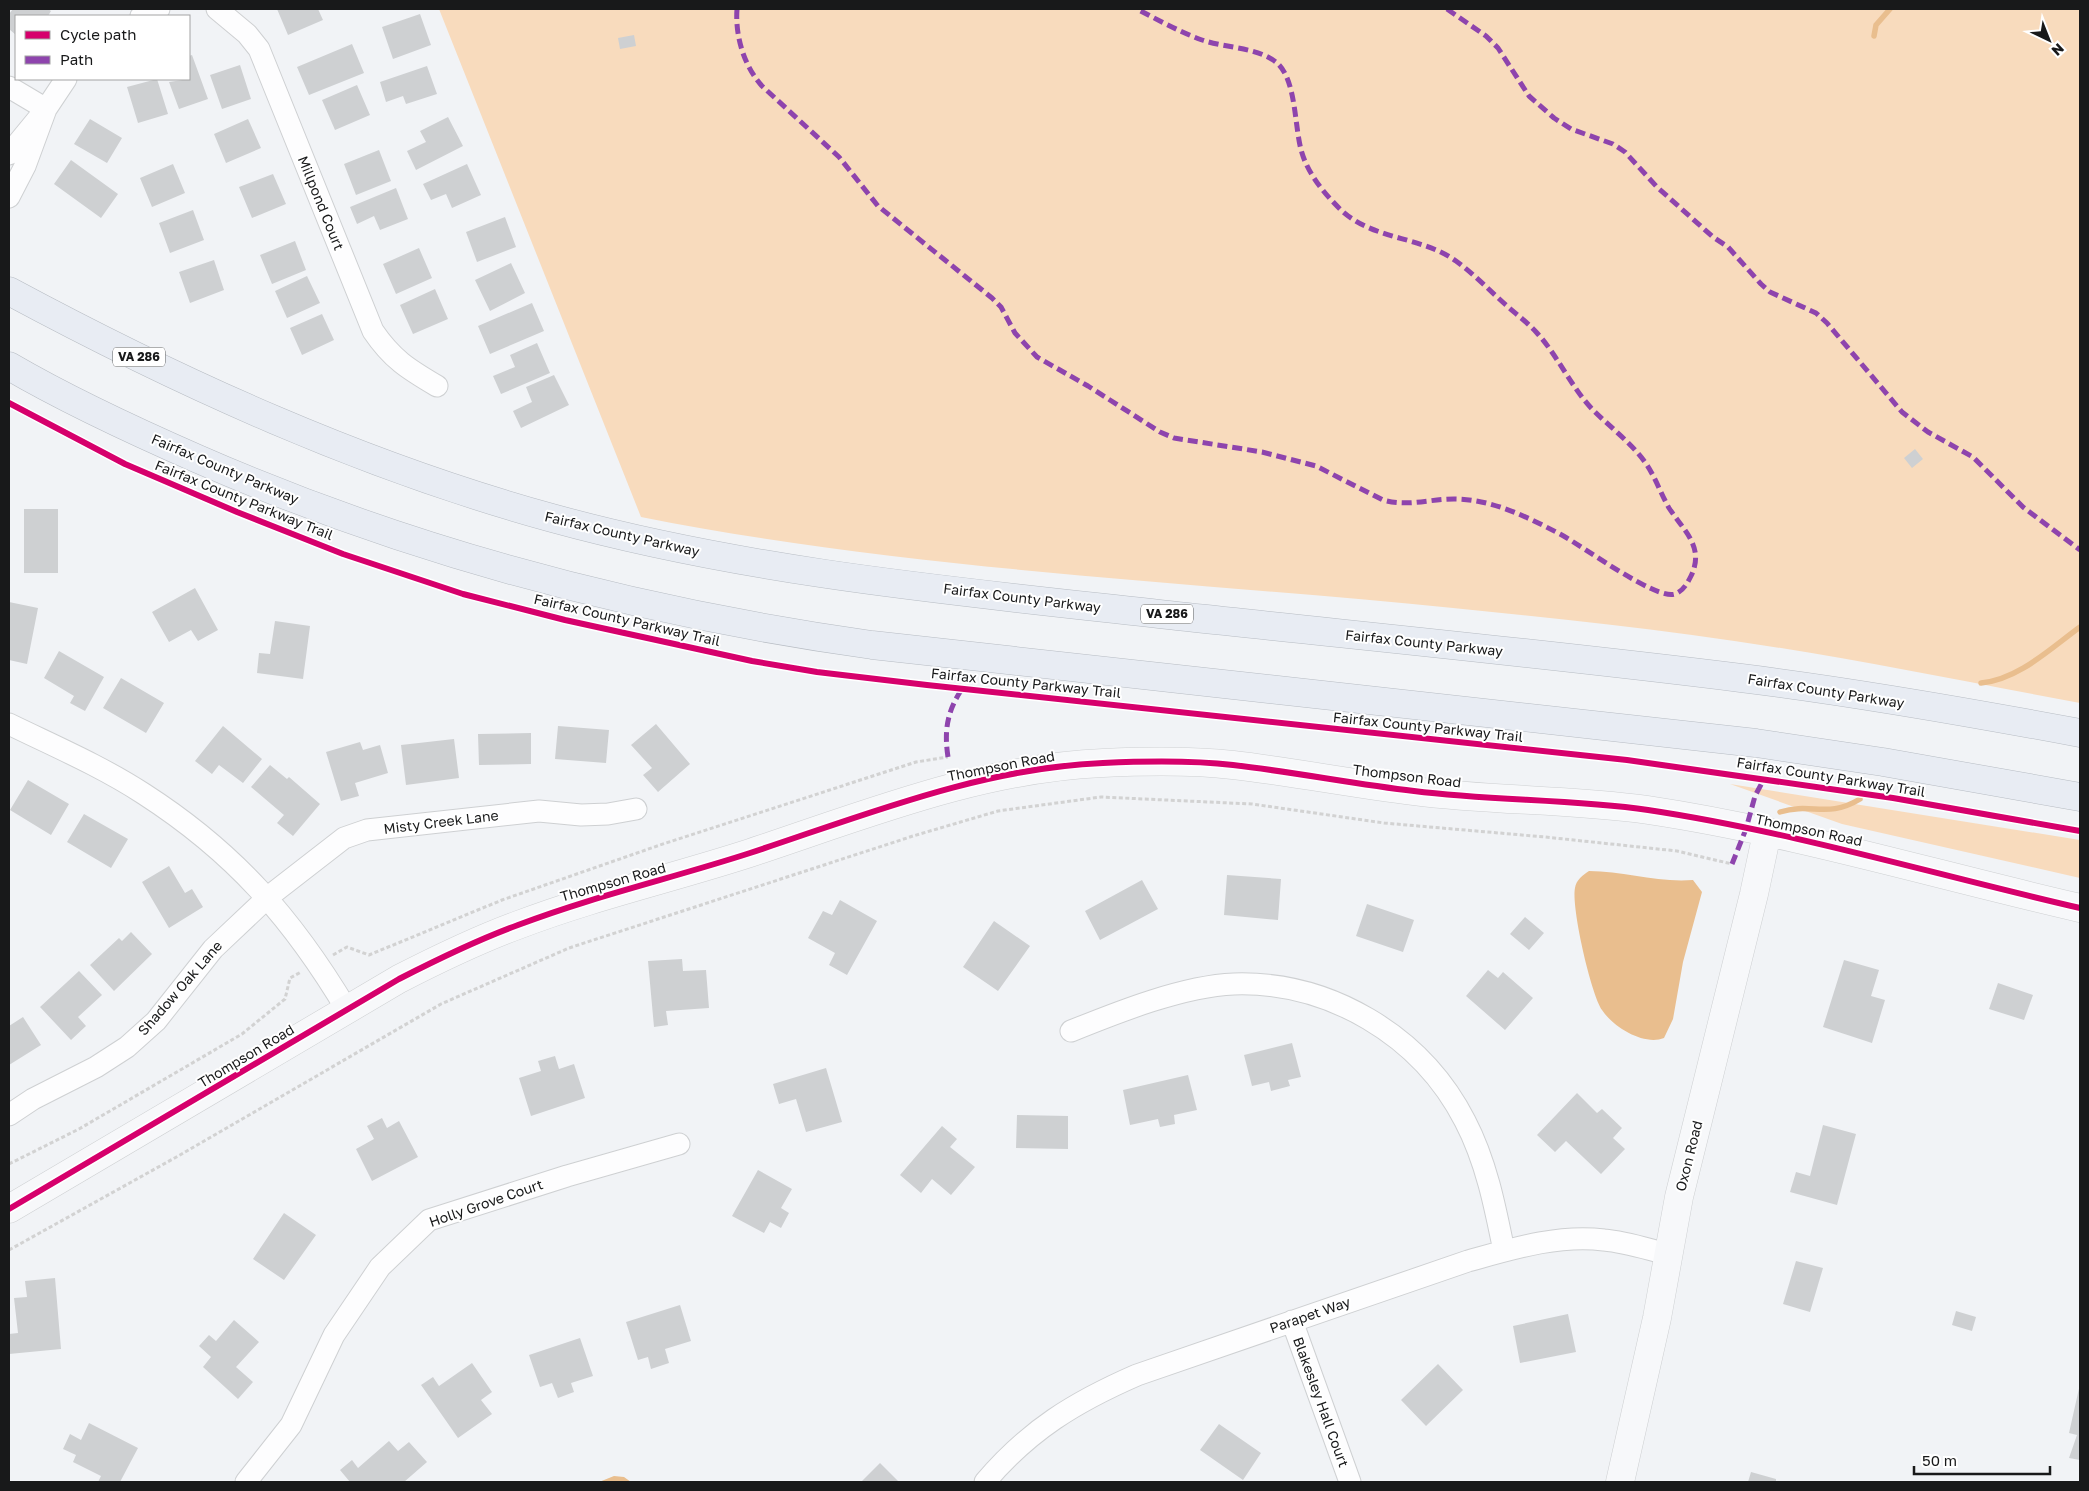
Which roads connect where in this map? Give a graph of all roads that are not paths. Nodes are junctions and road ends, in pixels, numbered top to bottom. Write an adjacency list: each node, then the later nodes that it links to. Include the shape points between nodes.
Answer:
1 (159, 9): 3 (street)
2 (217, 9): 11 (street, Millpond Court, via 258,49 373,331 403,367)
3 (144, 15)
4 (65, 80): 6 (street)
5 (9, 87): 6 (street)
6 (46, 109): 7 (street); 8 (street, via 26,166)
7 (9, 154)
8 (9, 196)
9 (9, 291): 13 (highway, Fairfax County Parkway / VA 286, via 113,344 362,457 557,520 664,546 825,575 1744,678 1968,712)
10 (9, 366): 14 (highway, Fairfax County Parkway, via 150,438 270,491 485,564 686,615 872,645 1756,743)
11 (437, 386)
12 (9, 724): 17 (street, via 92,764 142,793 231,860)
13 (2080, 733)
14 (2080, 797)
15 (636, 809): 17 (street, Misty Creek Lane, via 581,815 539,810 367,830 344,838)
16 (1767, 833): 18 (street, Thompson Road); 19 (street, Thompson Road, via 1648,810 1564,801 1434,794 1232,765 1157,762 1045,768 954,786 517,925 399,978); 25 (street, Oxon Road, via 1678,1197)
17 (268, 898): 19 (street, via 318,962); 21 (street, Shadow Oak Lane, via 213,949 142,1034 96,1067)
18 (2080, 908)
19 (347, 1010): 23 (street, Thompson Road)
20 (1071, 1031): 24 (street, via 1131,1007 1207,987 1233,984 1299,990 1354,1010 1410,1050 1454,1101 1478,1152 1492,1195)
21 (9, 1115)
22 (679, 1144): 27 (street, Holly Grove Court, via 429,1220 380,1267 334,1335 291,1425)
23 (9, 1209)
24 (1504, 1251): 25 (street, Parapet Way, via 1556,1241 1604,1240); 26 (street, Parapet Way)
25 (1668, 1254): 30 (street, Oxon Road)
26 (1292, 1321): 28 (street, Parapet Way, via 1136,1375 1095,1394 1030,1436); 29 (street, Blakesley Hall Court)
27 (246, 1482)
28 (985, 1482)
29 (1350, 1482)
30 (1620, 1482)

